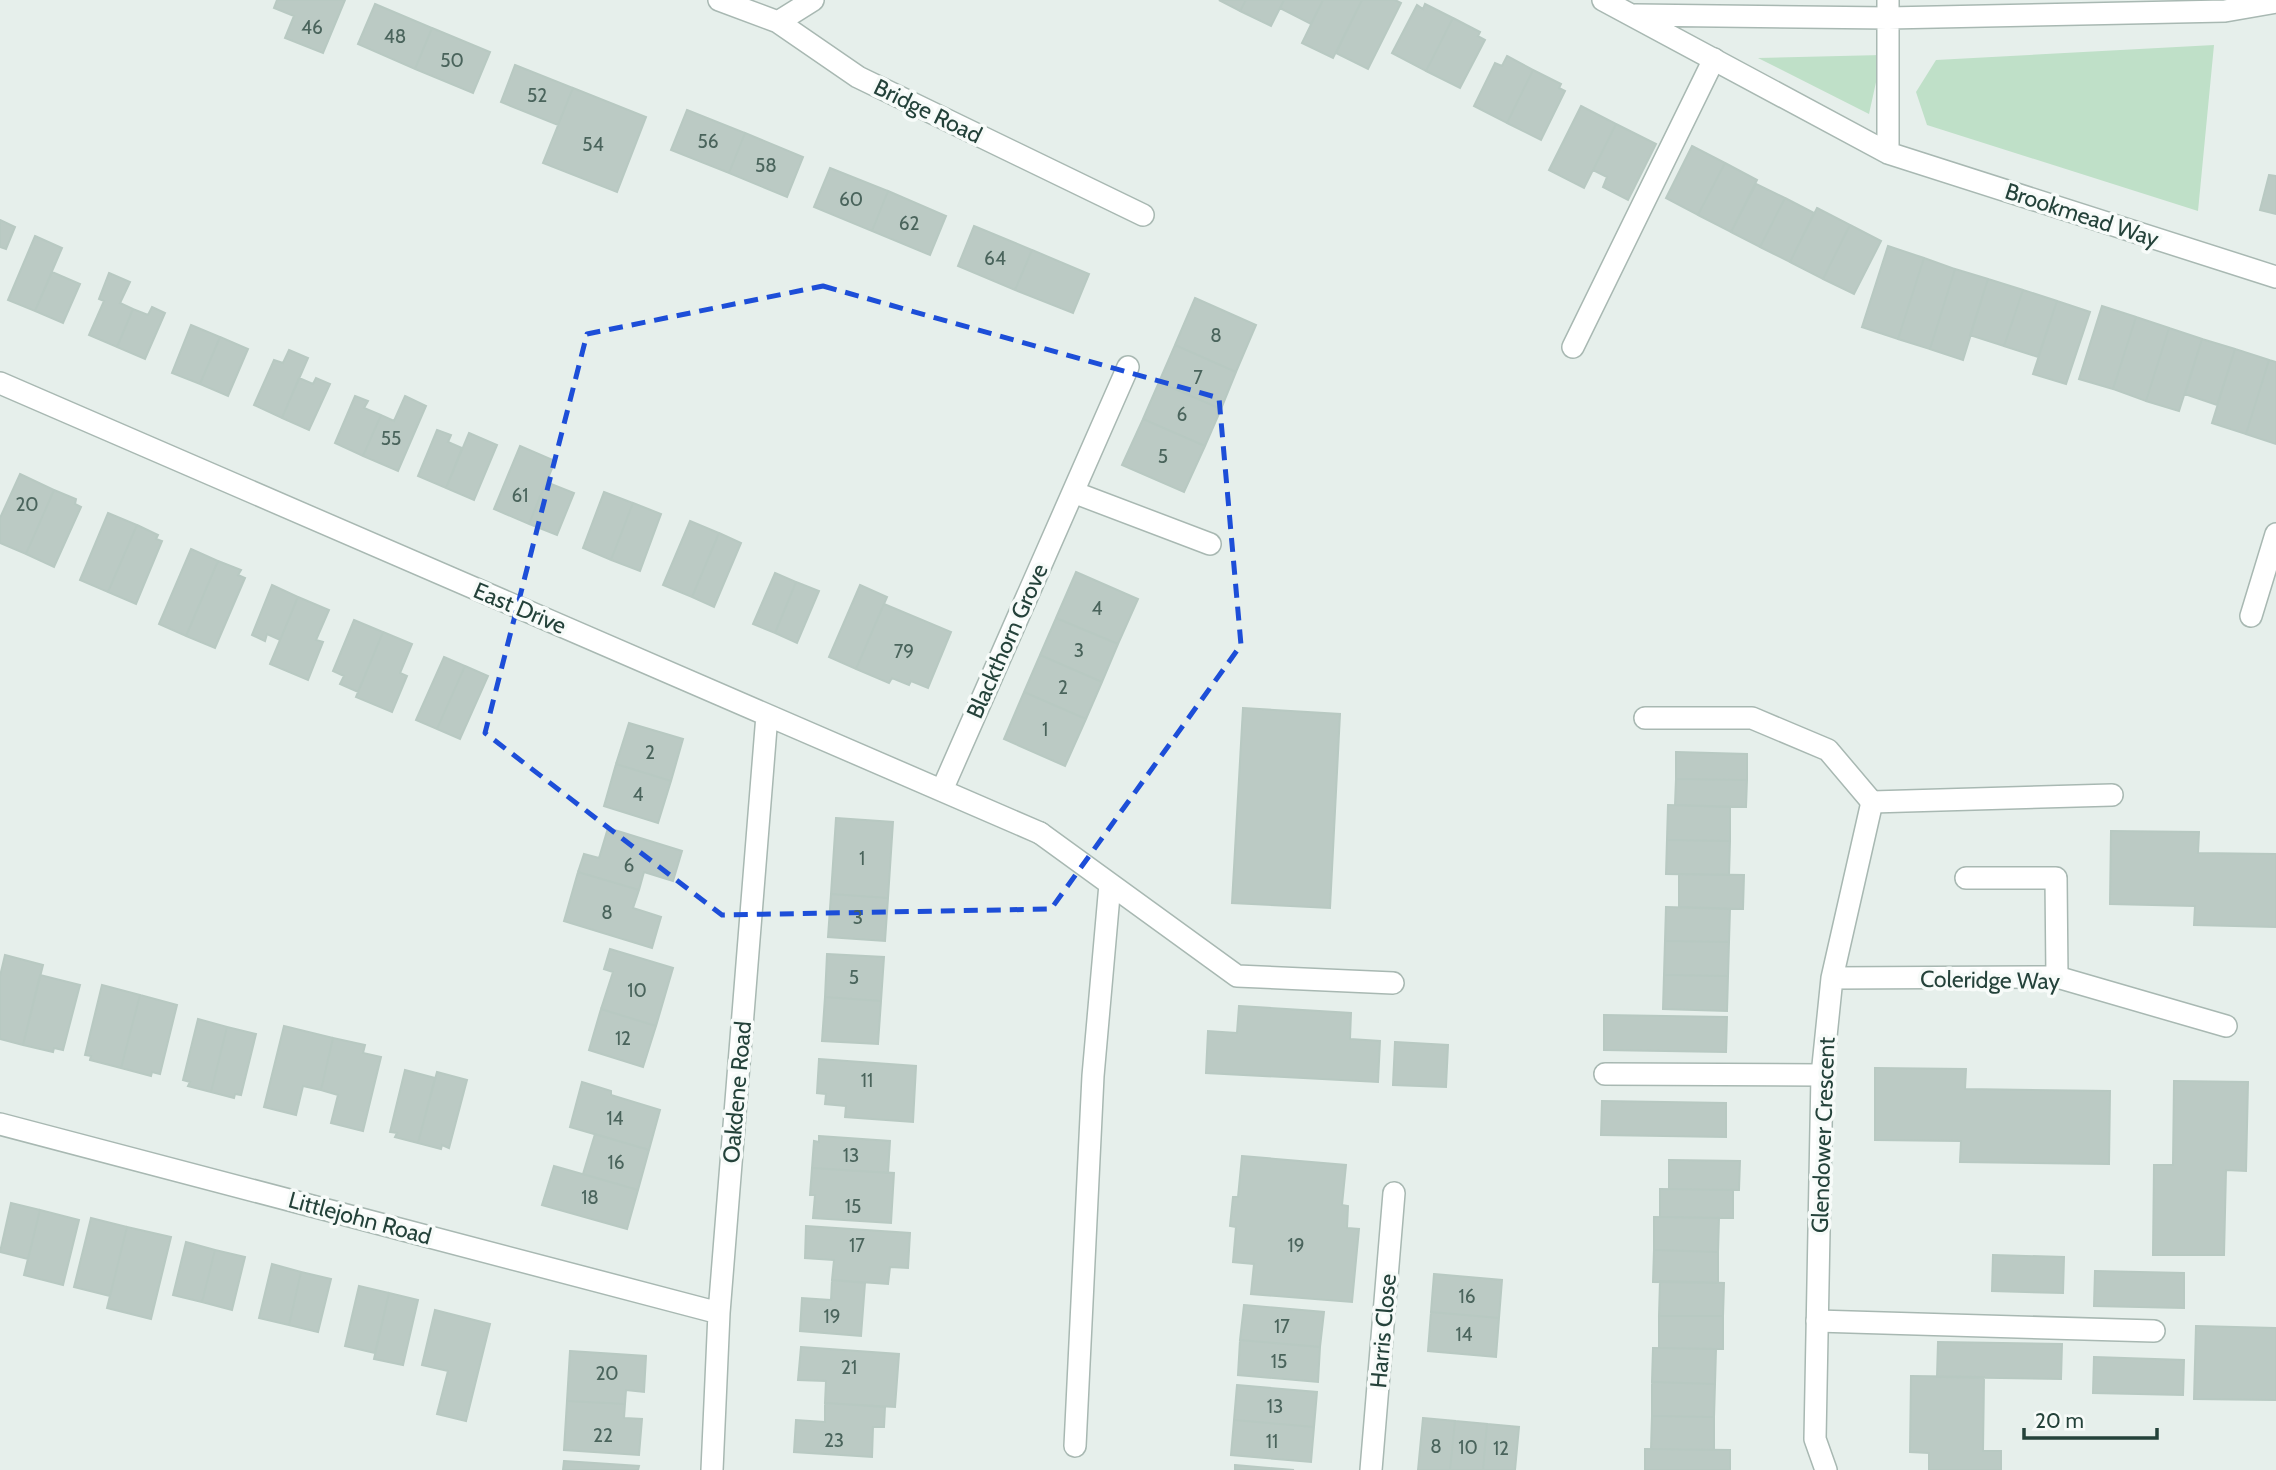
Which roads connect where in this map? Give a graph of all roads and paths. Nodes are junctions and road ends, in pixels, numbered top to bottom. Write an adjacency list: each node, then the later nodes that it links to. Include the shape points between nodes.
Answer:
1 (719, 0): 7 (street, Bridge Road)
2 (813, 0): 7 (street)
3 (1603, 0): 6 (street, Brookmead Way)
4 (2276, 2): 5 (street, Brookmead Way, via 2225,11)
5 (1888, 9): 6 (street, Brookmead Way); 9 (street)
6 (1633, 15): 8 (street, Brookmead Way)
7 (778, 22): 10 (street, Bridge Road, via 858,77)
8 (1714, 59): 9 (street, Brookmead Way); 12 (street)
9 (1888, 153): 11 (street, Brookmead Way)
10 (1143, 215)
11 (2276, 276)
12 (1573, 346)
13 (1128, 367): 15 (street, Blackthorn Grove)
14 (0, 383): 19 (street, East Drive)
15 (1073, 492): 17 (street); 21 (street, Blackthorn Grove)
16 (2276, 534): 18 (street)
17 (1210, 544)
18 (2251, 616)
19 (767, 715): 21 (street, East Drive); 34 (street, Oakdene Road)
20 (1645, 718): 23 (street, via 1752,718 1828,750)
21 (942, 790): 25 (street, East Drive, via 1040,833)
22 (2112, 795): 23 (street)
23 (1872, 802): 26 (street, Glendower Crescent)
24 (1966, 878): 27 (street, via 2056,878)
25 (1110, 884): 28 (street, East Drive, via 1237,976); 37 (street, via 1093,1076)
26 (1832, 978): 27 (street, Coleridge Way); 31 (street, Glendower Crescent)
27 (2057, 978): 29 (street, Coleridge Way)
28 (1393, 982)
29 (2226, 1026)
30 (1605, 1074): 31 (street)
31 (1822, 1075): 35 (street, Glendower Crescent)
32 (0, 1124): 34 (street, Littlejohn Road)
33 (1394, 1193): 39 (street, Harris Close)
34 (719, 1313): 38 (street, Oakdene Road)
35 (1817, 1321): 36 (street); 40 (street, Glendower Crescent, via 1815,1439)
36 (2154, 1331)
37 (1075, 1446)
38 (712, 1470)
39 (1371, 1470)
40 (1826, 1470)

